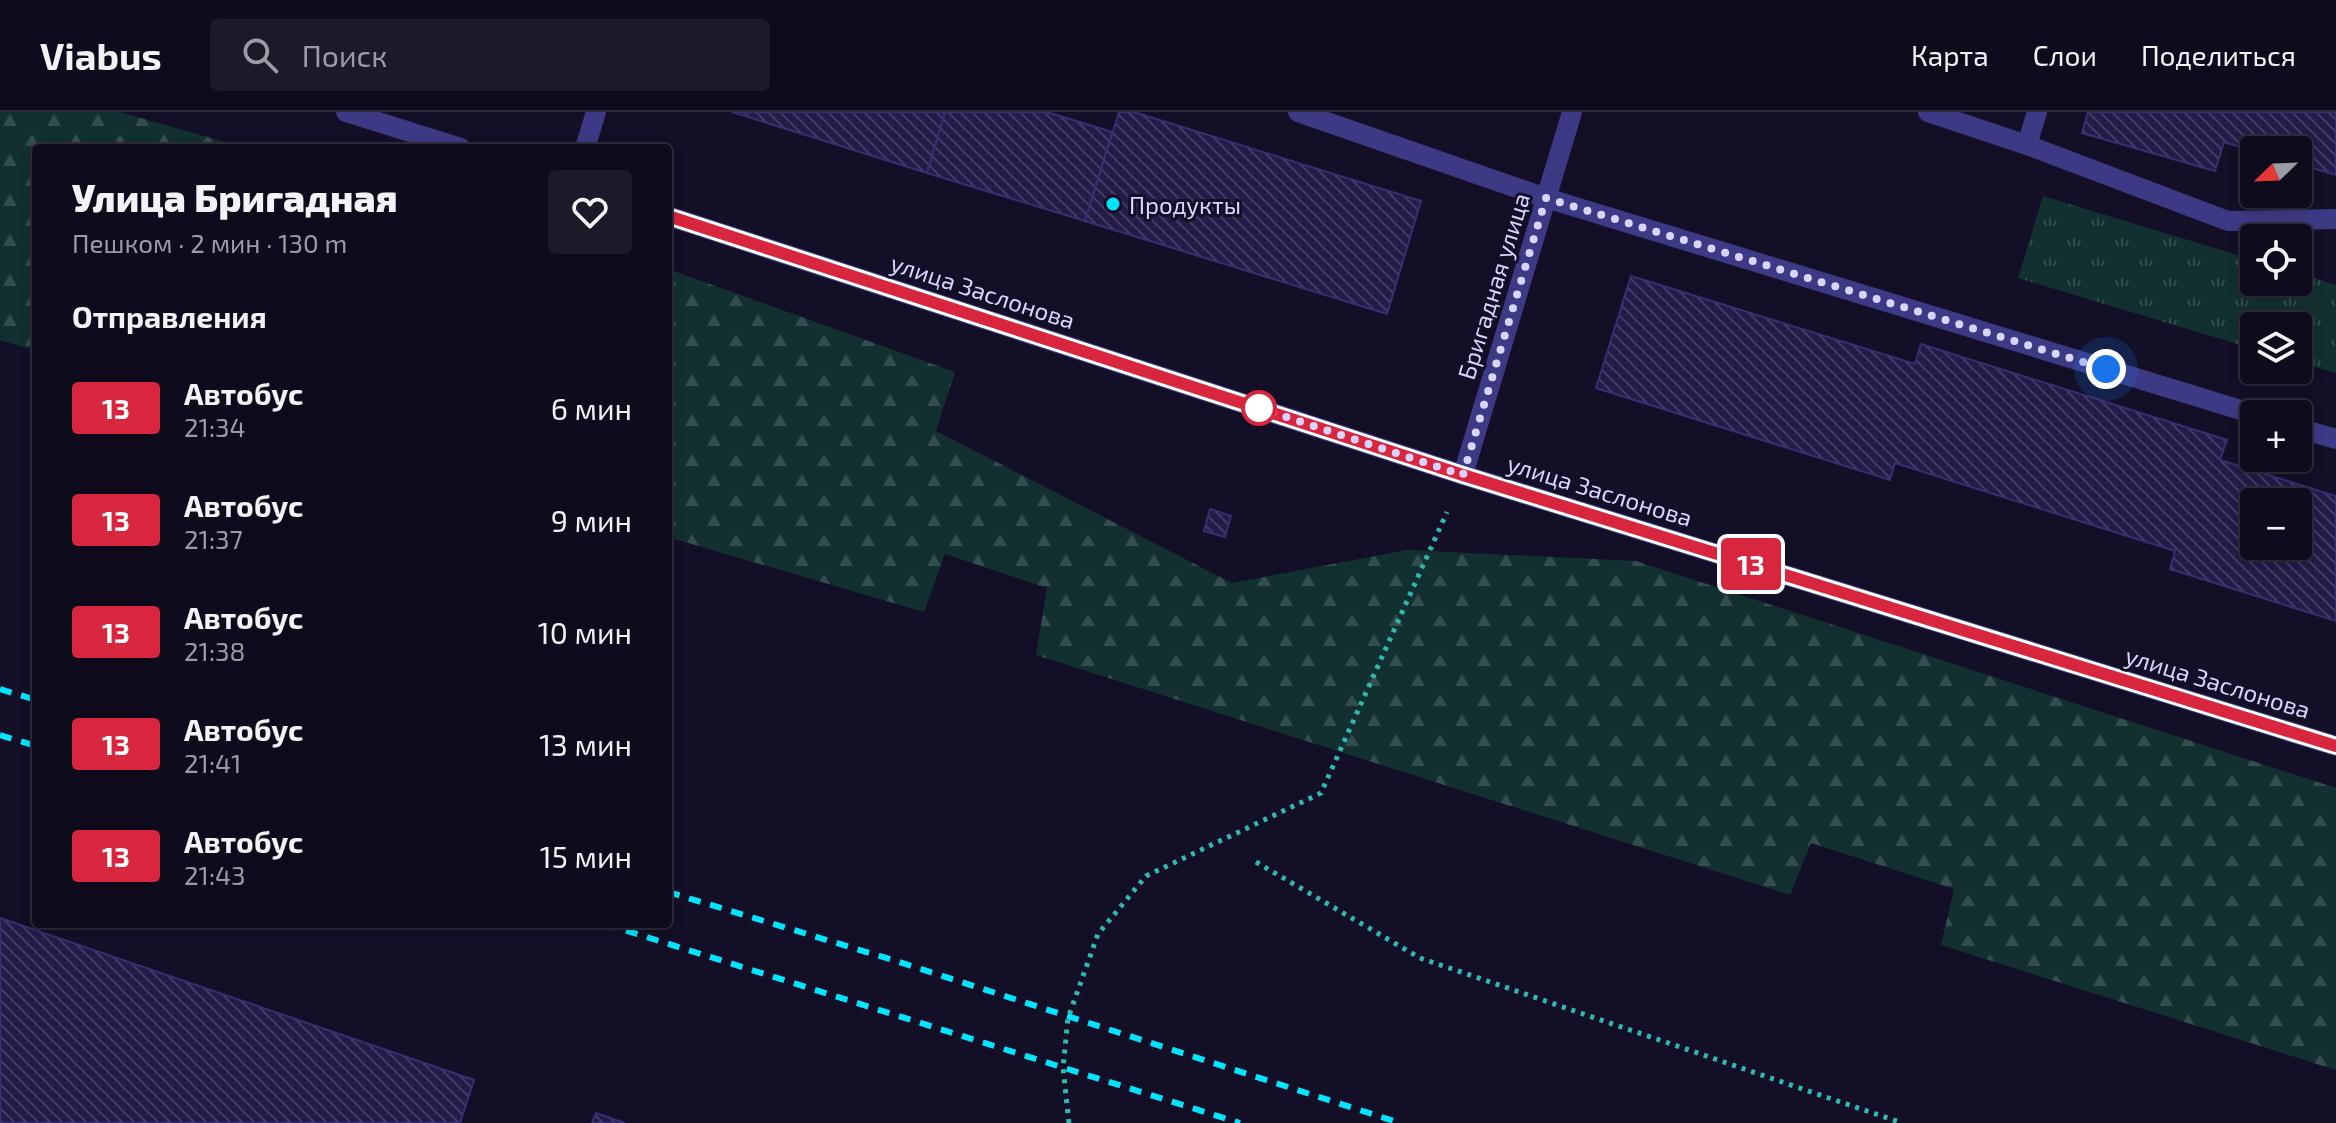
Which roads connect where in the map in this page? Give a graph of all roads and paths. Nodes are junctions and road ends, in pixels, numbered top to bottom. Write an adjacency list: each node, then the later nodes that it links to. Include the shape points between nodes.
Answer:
1 (346, 112): 7 (street)
2 (596, 112): 8 (street)
3 (1298, 112): 10 (street)
4 (1572, 112): 10 (street, Бригадная улица)
5 (1928, 112): 9 (street)
6 (2037, 112): 9 (street)
7 (448, 144)
8 (586, 144)
9 (2027, 145): 12 (street, via 2228,221)
10 (1546, 198): 13 (street); 16 (street, Бригадная улица)
11 (672, 217): 16 (street, улица Заслонова)
12 (2336, 219)
13 (2240, 410)
14 (2312, 432): 15 (street)
15 (2336, 439)
16 (1463, 475): 17 (street, улица Заслонова); 19 (path, via 1321,793 1146,876 1098,934 1068,1018 1063,1068)
17 (2336, 746)
18 (1256, 862): 20 (path, via 1420,958)
19 (1069, 1123)
20 (1902, 1123)

